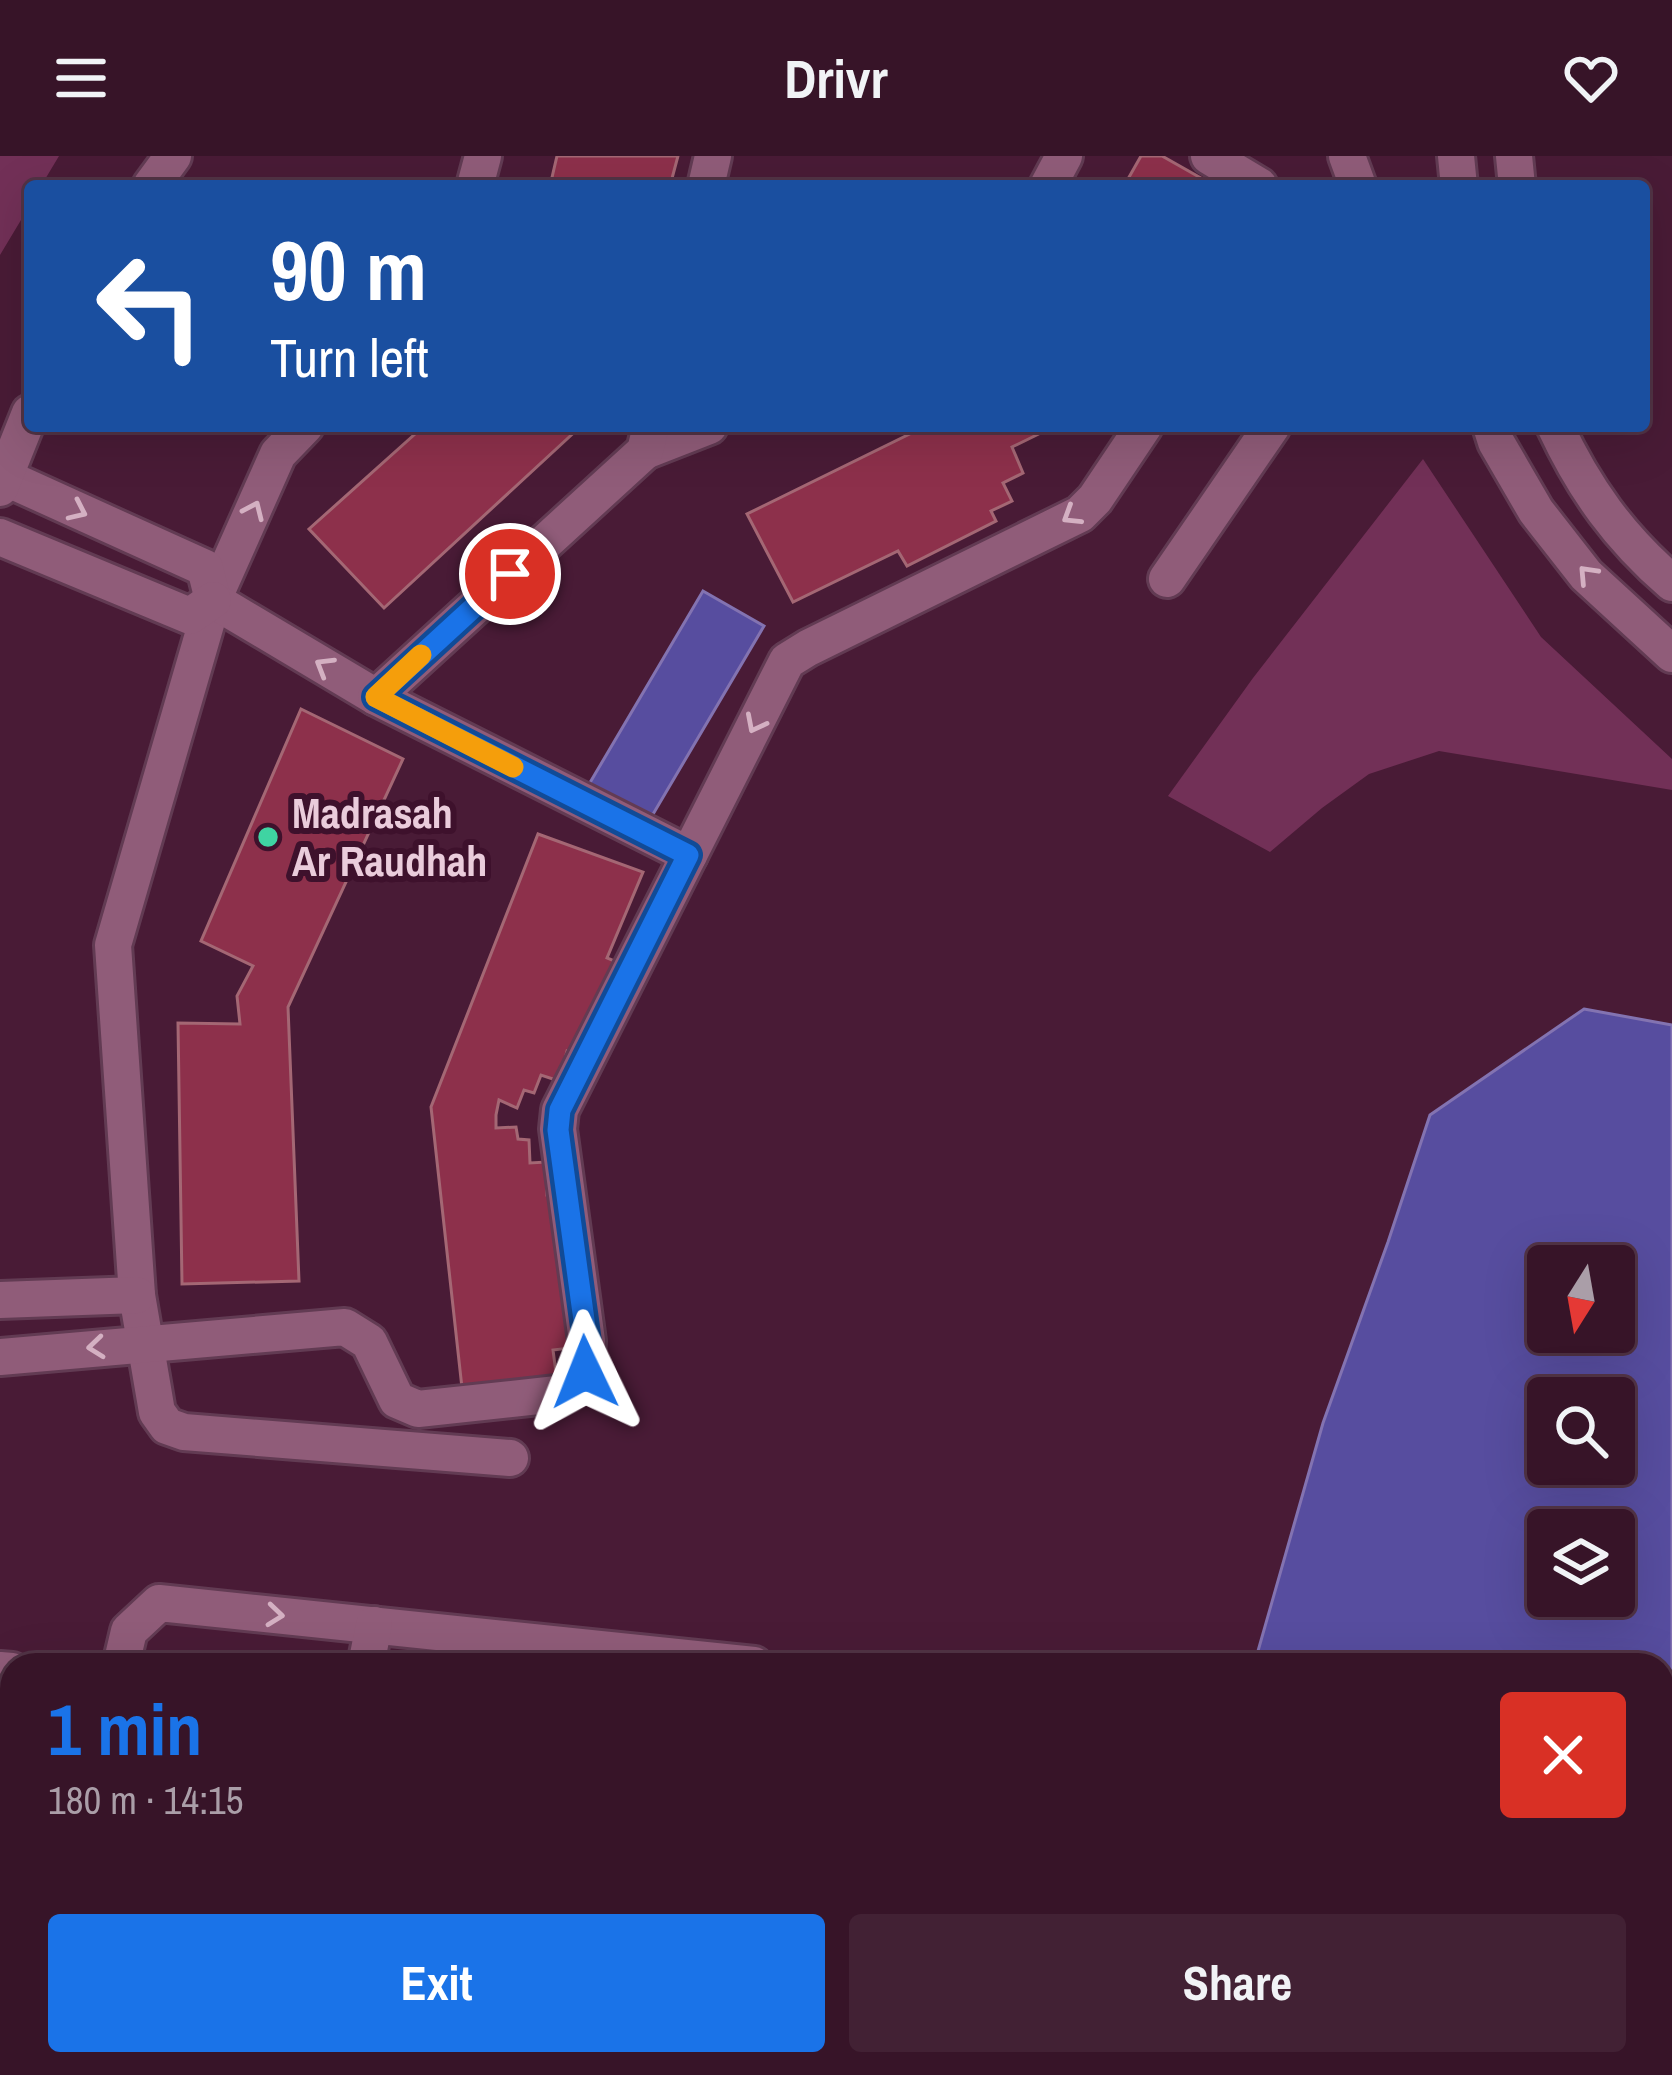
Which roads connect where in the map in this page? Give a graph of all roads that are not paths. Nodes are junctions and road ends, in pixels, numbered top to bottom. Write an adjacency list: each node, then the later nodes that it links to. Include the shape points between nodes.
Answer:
1 (1209, 156): 2 (street)
2 (1249, 180)
3 (24, 428): 11 (street)
4 (298, 432): 15 (street, one-way to 4, via 278,454)
5 (678, 432): 10 (street)
6 (1140, 432): 18 (street, one-way to 18, via 1080,514 787,661)
7 (1268, 432): 13 (street)
8 (1494, 432): 16 (street, one-way to 8, via 1586,575 1536,511)
9 (1558, 432): 14 (street, via 1608,518)
10 (648, 438): 17 (street)
11 (2, 482): 15 (street, one-way to 15, via 206,568)
12 (0, 537): 15 (street, via 190,616)
13 (1166, 579)
14 (1672, 584)
15 (213, 600): 17 (street, one-way to 15); 19 (street, via 113,945)
16 (1672, 654)
17 (376, 697): 18 (street)
18 (688, 855): 21 (street, via 560,1110 587,1342 585,1372 566,1393 418,1409 397,1400 370,1342 345,1327)
19 (137, 1295): 20 (street); 21 (street)
20 (0, 1300)
21 (146, 1342): 22 (street, one-way to 22); 23 (street, via 157,1412 184,1432)
22 (0, 1357)
23 (510, 1458)
24 (374, 1625): 25 (street); 26 (street, one-way to 24, via 129,1631 159,1603); 27 (street)
25 (445, 1649): 28 (street)
26 (124, 1653)
27 (368, 1653)
28 (522, 1653)

